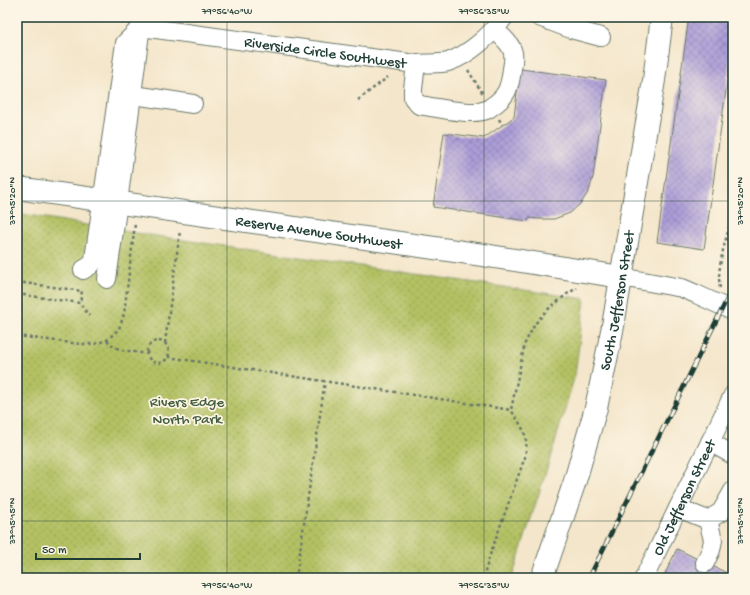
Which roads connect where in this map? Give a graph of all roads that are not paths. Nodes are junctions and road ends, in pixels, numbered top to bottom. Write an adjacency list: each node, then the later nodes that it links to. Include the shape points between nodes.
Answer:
1 (539, 17): 5 (street, via 571,29)
2 (662, 17): 12 (main road, South Jefferson Street, via 653,87)
3 (141, 22): 6 (street, Riverside Circle Southwest); 7 (street, Riverside Circle Southwest)
4 (499, 23): 6 (street, Riverside Circle Southwest, via 470,52 447,62); 6 (street, via 513,53 510,84 505,95 486,111 458,111 418,105 413,98)
5 (601, 36)
6 (416, 64)
7 (125, 94): 8 (street); 10 (street, Riverside Circle Southwest)
8 (193, 104)
9 (17, 188): 10 (main road, Reserve Avenue Southwest)
10 (110, 201): 11 (street, via 94,259 91,265); 12 (main road, Reserve Avenue Southwest); 13 (street)
11 (83, 270)
12 (621, 277): 14 (street, via 682,288); 22 (main road, South Jefferson Street, via 596,408 575,481)
13 (107, 278)
14 (728, 309)
15 (733, 395): 16 (street, Old Jefferson Street)
16 (710, 442): 17 (street); 19 (street, Old Jefferson Street)
17 (733, 455)
18 (733, 491): 20 (street, via 721,512)
19 (678, 508): 20 (street); 23 (street, Old Jefferson Street)
20 (708, 520): 21 (street, via 713,540)
21 (705, 563)
22 (542, 578)
23 (644, 578)

